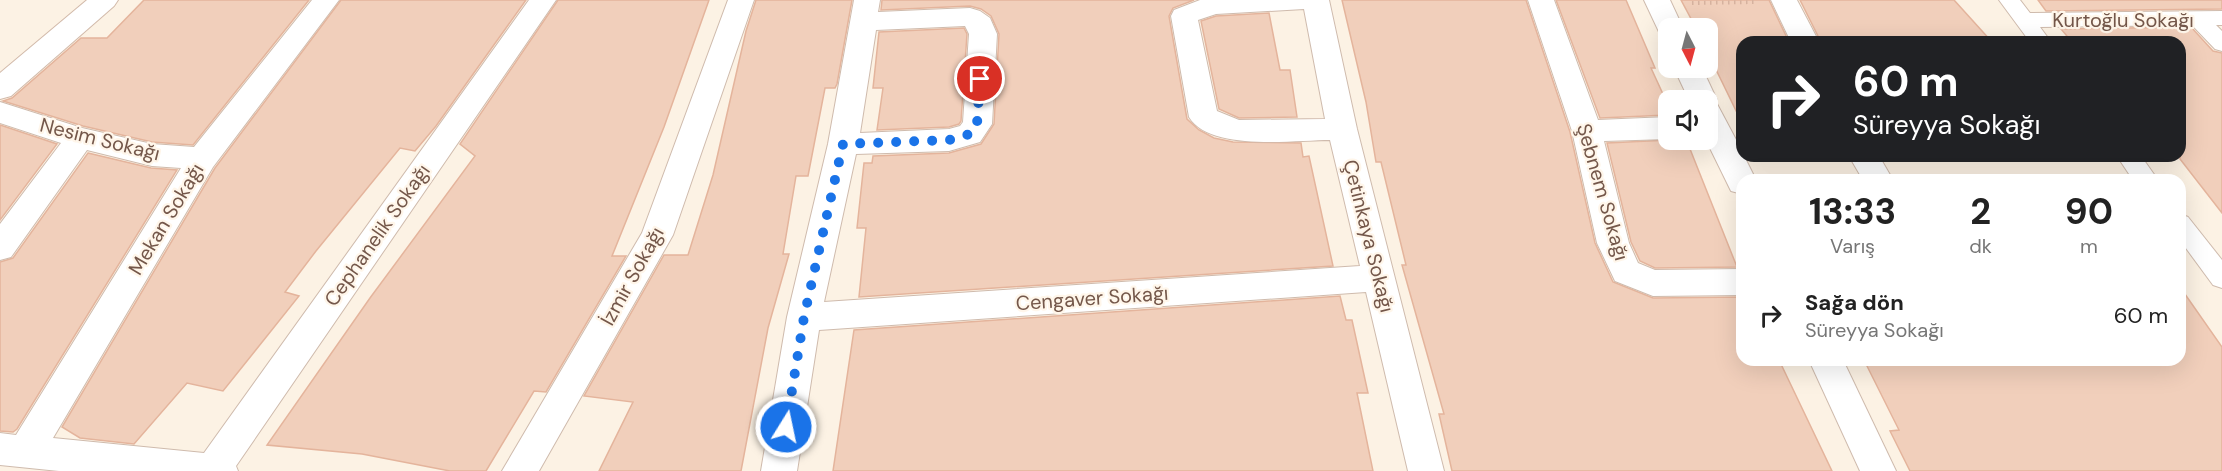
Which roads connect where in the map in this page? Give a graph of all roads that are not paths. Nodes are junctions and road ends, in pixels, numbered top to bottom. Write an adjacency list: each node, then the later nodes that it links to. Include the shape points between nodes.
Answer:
1 (74, 0): 19 (main road)
2 (104, 0): 20 (main road)
3 (326, 0): 28 (street, Mekan Sokağı)
4 (543, 0): 38 (street, Cephanelik Sokağı)
5 (741, 0): 40 (street, İzmir Sokağı, via 657,235)
6 (1315, 0): 23 (street, Çetinkaya Sokağı); 23 (street, via 1213,5 1184,16 1204,117 1239,131)
7 (1542, 0): 24 (street, Şebnem Sokağı)
8 (2009, 0): 14 (street)
9 (1784, 1): 16 (street)
10 (1658, 2): 12 (street)
11 (865, 11): 27 (street); 27 (street, via 970,17 980,24 983,34 977,124 970,134 949,140)
12 (1665, 18)
13 (2222, 18): 15 (street, Kurtoğlu Sokağı)
14 (2024, 20): 15 (street, Kurtoğlu Sokağı); 17 (street)
15 (2199, 20): 18 (street)
16 (1802, 36)
17 (2036, 36)
18 (2222, 44)
19 (0, 59)
20 (0, 88)
21 (0, 112): 26 (street, Nesim Sokağı)
22 (1658, 128): 24 (street)
23 (1342, 129): 33 (street, Çetinkaya Sokağı)
24 (1587, 131): 34 (street, Şebnem Sokağı, via 1613,243 1626,272 1653,282)
25 (1718, 136): 29 (street)
26 (80, 138): 28 (street, Nesim Sokağı, via 152,155); 31 (street)
27 (843, 144): 35 (street)
28 (202, 159): 37 (street, Mekan Sokağı)
29 (1737, 174)
30 (2186, 230): 32 (street)
31 (0, 248)
32 (2218, 269)
33 (1379, 278): 35 (street, Cengaver Sokağı); 42 (street, Çetinkaya Sokağı)
34 (1736, 282)
35 (804, 317): 41 (street)
36 (1829, 366): 43 (street)
37 (12, 450): 38 (street)
38 (212, 471): 39 (street)
39 (220, 471)
40 (520, 471)
41 (778, 471)
42 (1426, 471)
43 (1878, 471)

